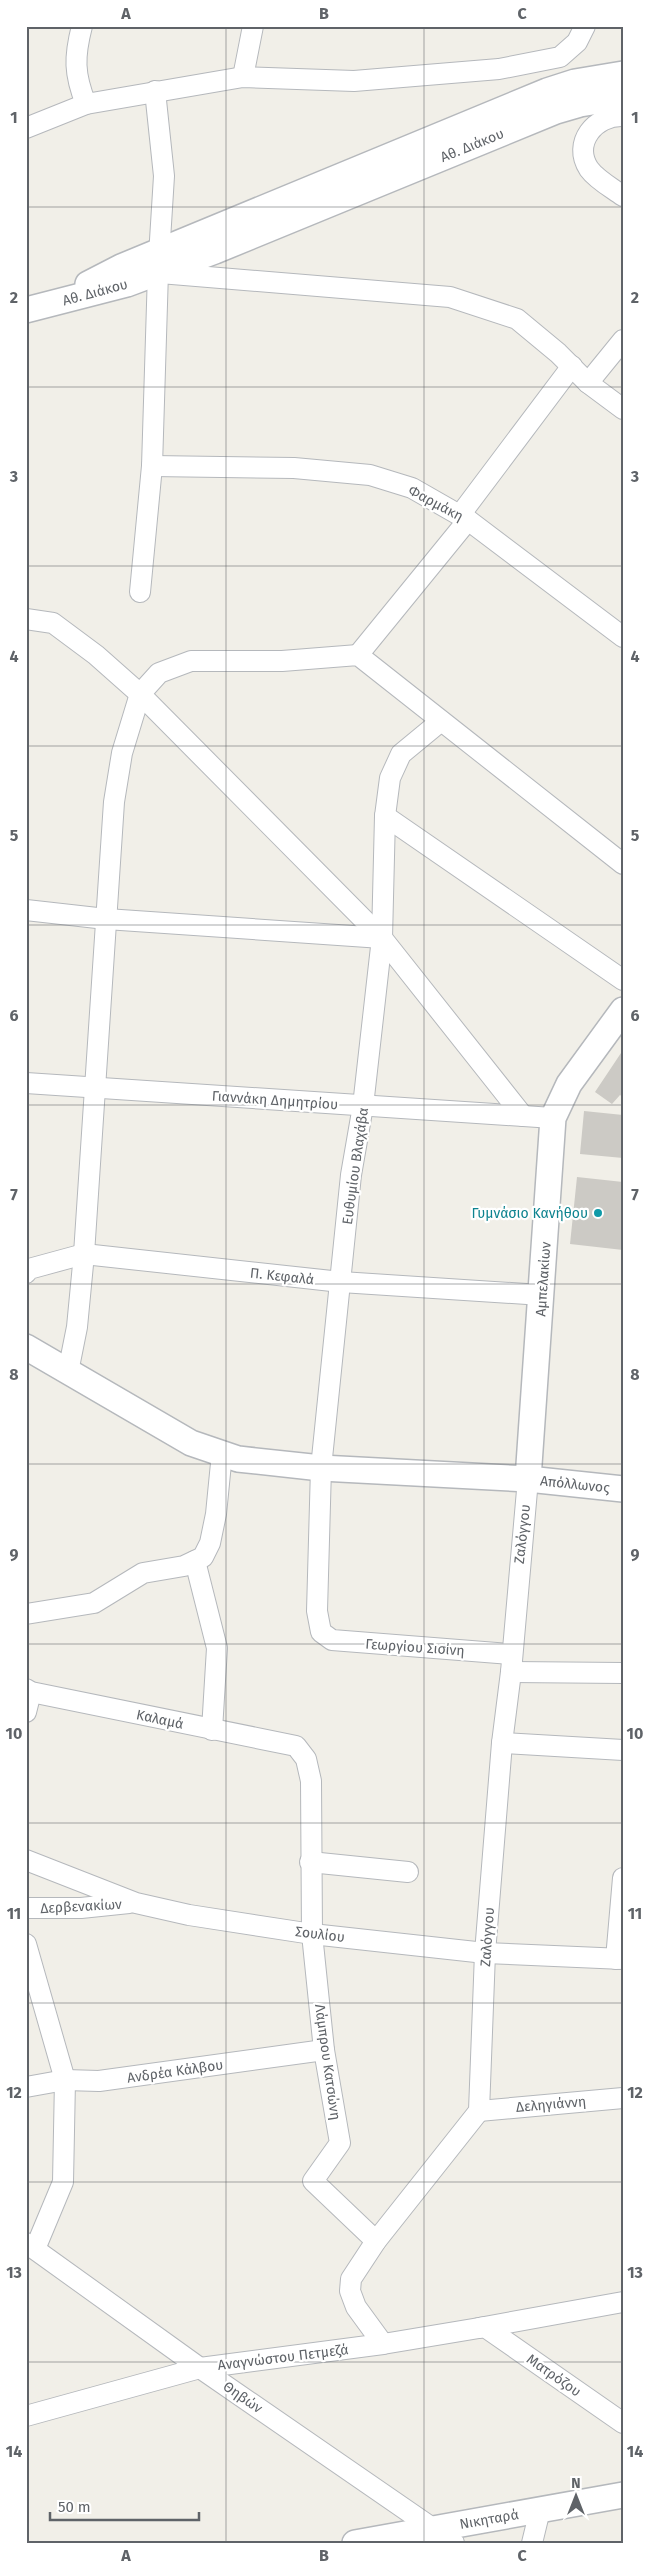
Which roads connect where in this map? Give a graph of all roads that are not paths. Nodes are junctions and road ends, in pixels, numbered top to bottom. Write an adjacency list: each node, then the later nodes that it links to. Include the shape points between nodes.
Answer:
1 (82, 26): 8 (street, via 76,65)
2 (253, 26): 5 (street)
3 (585, 26): 5 (street, via 577,42 560,57 499,69 354,80)
4 (623, 74): 12 (street, Αθ. Διάκου, via 575,82 547,91)
5 (243, 77): 6 (street)
6 (155, 91): 8 (street); 12 (street, via 164,176)
7 (623, 96): 12 (street, Αθ. Διάκου, via 556,111)
8 (86, 104): 10 (street)
9 (623, 116): 11 (street, via 594,124 586,138 584,153 590,169)
10 (26, 128)
11 (623, 196)
12 (159, 262): 13 (street, Αθ. Διάκου, via 127,284); 15 (street, via 450,297 517,320); 18 (street)
13 (26, 310)
14 (623, 340): 16 (street)
15 (572, 366): 16 (street); 19 (street)
16 (588, 383): 17 (street)
17 (623, 409)
18 (152, 466): 19 (street, Φαρμάκη, via 294,468 370,475 412,488); 20 (street)
19 (464, 517): 22 (street, Φαρμάκη); 23 (street)
20 (140, 592)
21 (26, 619): 24 (street, via 53,622)
22 (623, 637)
23 (358, 655): 24 (street, via 282,661 191,661 159,673); 25 (street)
24 (140, 694): 29 (street, via 122,753 114,802); 30 (street)
25 (441, 721): 26 (street, Ευθυμίου Βλαχάβα, via 401,754 390,778); 27 (street)
26 (385, 816): 30 (street, Ευθυμίου Βλαχάβα); 31 (street)
27 (623, 864)
28 (26, 910): 29 (street)
29 (106, 919): 30 (street); 34 (street)
30 (382, 938): 35 (street, Ευθυμίου Βλαχάβα); 36 (street)
31 (623, 980)
32 (623, 1010): 37 (street, Αμπελακίων, via 569,1084)
33 (26, 1083): 34 (street, Γιαννάκη Δημητρίου)
34 (94, 1088): 35 (street, Γιαννάκη Δημητρίου); 38 (street)
35 (363, 1106): 36 (street, Γιαννάκη Δημητρίου); 40 (street, Ευθυμίου Βλαχάβα, via 351,1175)
36 (523, 1116): 37 (street, Γιαννάκη Δημητρίου)
37 (553, 1118): 41 (street, Αμπελακίων)
38 (84, 1254): 39 (street, Π. Κεφαλά, via 29,1269); 40 (street, Π. Κεφαλά); 43 (street, via 77,1327)
39 (26, 1273)
40 (341, 1282): 41 (street, Π. Κεφαλά); 45 (street, Ευθυμίου Βλαχάβα)
41 (542, 1295): 46 (street, Αμπελακίων)
42 (26, 1347): 43 (street, Απόλλωνος)
43 (68, 1372): 44 (street, Απόλλωνος, via 191,1442)
44 (222, 1453): 45 (street, Απόλλωνος, via 238,1459); 48 (street, via 210,1543 202,1557)
45 (321, 1468): 46 (street, Απόλλωνος); 50 (street, Ευθυμίου Βλαχάβα, via 317,1611)
46 (528, 1479): 47 (street, Απόλλωνος); 51 (street, Ζαλόγγου)
47 (623, 1488)
48 (195, 1561): 49 (street, via 143,1573 94,1604); 55 (street, via 217,1648)
49 (26, 1614)
50 (321, 1632): 51 (street, Γεωργίου Σισίνη, via 332,1640)
51 (511, 1663): 52 (street, Γεωργίου Σισίνη); 56 (street, Ζαλόγγου)
52 (623, 1673)
53 (29, 1690): 54 (street); 55 (street, Καλαμά)
54 (26, 1712)
55 (212, 1730): 57 (street, Καλαμά)
56 (502, 1743): 58 (street); 67 (street, Ζαλόγγου)
57 (296, 1746): 60 (street, Λάμπρου Κατσώνη, via 306,1759 311,1781)
58 (623, 1750)
59 (26, 1860): 63 (street, Σουλίου)
60 (310, 1862): 61 (street); 65 (street, Λάμπρου Κατσώνη)
61 (408, 1872)
62 (623, 1878): 68 (street)
63 (136, 1903): 64 (street, Δερβενακίων); 65 (street, Σουλίου, via 189,1915)
64 (26, 1908)
65 (312, 1934): 67 (street, Σουλίου); 69 (street, Λάμπρου Κατσώνη)
66 (26, 1944): 70 (street)
67 (485, 1953): 68 (street, Σουλίου); 73 (street, Ζαλόγγου)
68 (619, 1959)
69 (324, 2050): 70 (street, Ανδρέα Κάλβου, via 99,2081); 74 (street, Λάμπρου Κατσώνη, via 340,2143 313,2181)
70 (65, 2080): 71 (street, Ανδρέα Κάλβου); 75 (street, via 63,2182)
71 (26, 2086)
72 (623, 2098): 73 (street, Δεληγιάννη)
73 (479, 2110): 74 (street)
74 (376, 2241): 78 (street, via 355,2271 350,2290 356,2307)
75 (31, 2246): 79 (street, Θηβών)
76 (623, 2302): 77 (street, Αναγνώστου Πετμεζά)
77 (482, 2328): 78 (street, Αναγνώστου Πετμεζά); 81 (street, Ματρόζου)
78 (383, 2344): 79 (street, Αναγνώστου Πετμεζά)
79 (200, 2368): 80 (street, Αναγνώστου Πετμεζά); 84 (street, Θηβών)
80 (26, 2416)
81 (623, 2423)
82 (623, 2495): 83 (street, Νικηταρά)
83 (540, 2510): 84 (street, Νικηταρά); 86 (street)
84 (444, 2536): 85 (street, Νικηταρά)
85 (355, 2543)
86 (532, 2543)

